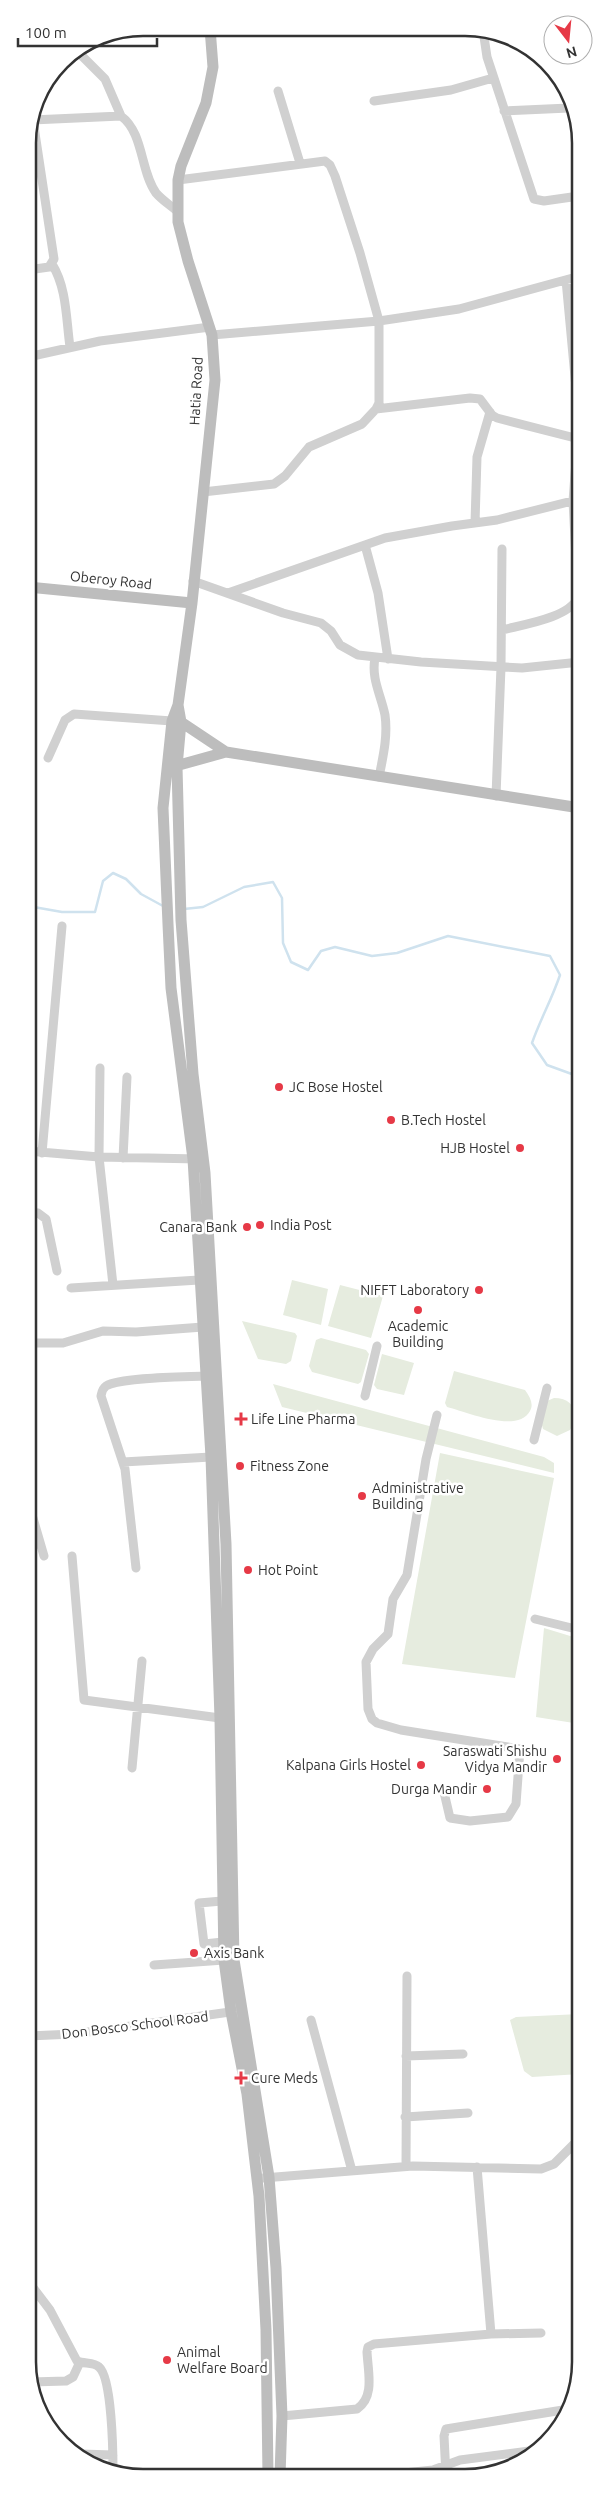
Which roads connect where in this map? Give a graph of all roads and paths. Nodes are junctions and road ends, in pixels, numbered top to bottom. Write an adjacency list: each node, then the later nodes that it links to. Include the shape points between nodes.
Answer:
1 (211, 36): 13 (main road, Hatia Road, via 213,66 206,103)
2 (484, 38): 4 (street)
3 (82, 56): 9 (street, via 105,79)
4 (493, 78): 6 (street, via 451,90); 8 (street)
5 (278, 91): 12 (street)
6 (374, 101)
7 (566, 108): 8 (street)
8 (504, 111): 14 (street, via 534,199)
9 (121, 116): 10 (street); 15 (street, via 127,120 135,136 157,193)
10 (39, 120)
11 (36, 144): 16 (street, via 54,252)
12 (300, 163): 13 (street); 20 (street, via 317,160 330,166)
13 (178, 180): 15 (main road, Hatia Road)
14 (572, 197)
15 (177, 211): 21 (main road, Hatia Road, via 188,261)
16 (52, 264): 17 (street); 23 (street, via 63,291)
17 (36, 269)
18 (572, 278): 19 (street)
19 (566, 280): 20 (street, via 459,309); 22 (street)
20 (379, 321): 21 (street); 25 (street, via 379,403)
21 (211, 331): 23 (street); 28 (main road, Hatia Road, via 215,380)
22 (572, 331)
23 (70, 346): 24 (street)
24 (36, 354)
25 (376, 409): 26 (street, via 470,398 483,401); 28 (street, via 362,424 309,447 274,484)
26 (490, 412): 27 (street, via 503,420); 30 (street, via 477,457)
27 (572, 436)
28 (203, 492): 33 (main road, Hatia Road)
29 (572, 501): 30 (street, via 522,515)
30 (475, 523): 31 (street, via 384,538)
31 (365, 545): 35 (street); 40 (street, via 378,592)
32 (502, 548): 38 (street)
33 (193, 581): 35 (street); 36 (main road, Hatia Road)
34 (36, 587): 36 (main road, Oberoy Road)
35 (228, 593): 39 (street, via 321,623 349,651)
36 (192, 603): 43 (main road, Hatia Road)
37 (572, 603): 38 (street, via 546,618)
38 (502, 630): 42 (street)
39 (374, 658): 40 (street); 47 (street, via 374,682 384,714 386,734)
40 (388, 659): 42 (street)
41 (572, 663): 42 (street)
42 (501, 667): 48 (street)
43 (176, 722): 44 (main road); 45 (street, via 74,714 65,720); 46 (main road, Hatia Road)
44 (226, 752): 46 (main road); 47 (main road)
45 (48, 758)
46 (172, 767): 57 (main road); 57 (main road, via 163,808 171,988)
47 (379, 777): 48 (main road)
48 (496, 796): 49 (main road)
49 (572, 807)
50 (62, 926): 54 (street)
51 (100, 1068): 55 (street)
52 (127, 1077): 56 (street)
53 (36, 1152): 54 (street)
54 (42, 1153): 55 (street)
55 (100, 1157): 56 (street); 61 (street)
56 (123, 1158): 57 (street)
57 (198, 1159): 60 (main road); 89 (main road, via 226,1544)
58 (36, 1213): 59 (street, via 46,1219)
59 (57, 1270)
60 (199, 1280): 61 (street); 63 (main road)
61 (113, 1285): 62 (street)
62 (71, 1288)
63 (203, 1327): 64 (street, via 103,1331 63,1343); 66 (main road)
64 (36, 1343)
65 (376, 1346): 68 (street)
66 (206, 1376): 71 (main road); 72 (street, via 125,1381 102,1390 101,1396)
67 (547, 1388): 70 (street)
68 (365, 1396)
69 (437, 1415): 83 (street, via 426,1459 407,1575 393,1599 388,1634 373,1649 366,1662 368,1709 377,1723 401,1730 520,1749 516,1804 508,1817 470,1821 450,1818)
70 (534, 1440)
71 (211, 1456): 72 (street); 81 (main road)
72 (123, 1462): 76 (street)
73 (36, 1528): 74 (street)
74 (44, 1556)
75 (72, 1556): 80 (street, via 84,1700)
76 (136, 1568)
77 (535, 1619): 78 (street)
78 (572, 1628)
79 (142, 1661): 80 (street)
80 (137, 1706): 81 (street); 82 (street)
81 (220, 1718): 84 (main road)
82 (132, 1768)
83 (443, 1788)
84 (222, 1901): 85 (main road); 85 (street, via 199,1903 204,1944)
85 (223, 1942): 86 (main road)
86 (224, 1960): 87 (street); 89 (main road)
87 (154, 1965)
88 (407, 1976): 93 (street)
89 (236, 2011): 91 (street, Don Bosco School Road, via 74,2034); 100 (main road); 101 (main road)
90 (311, 2020): 99 (street)
91 (36, 2036)
92 (464, 2054): 93 (street)
93 (406, 2056): 95 (street)
94 (468, 2113): 95 (street)
95 (405, 2117): 97 (street)
96 (572, 2146): 98 (street, via 548,2168)
97 (406, 2166): 98 (street); 99 (street)
98 (477, 2167): 104 (street)
99 (352, 2171): 100 (street)
100 (269, 2177): 101 (street); 108 (main road)
101 (257, 2178): 114 (main road)
102 (36, 2292): 105 (street)
103 (541, 2333): 104 (street)
104 (491, 2334): 108 (street, via 370,2345 367,2352 369,2395 363,2405 357,2409)
105 (80, 2362): 106 (street, via 73,2377 66,2381); 111 (street, via 96,2365 102,2370 108,2396)
106 (38, 2382)
107 (560, 2410): 113 (street, via 446,2429)
108 (282, 2416): 115 (main road)
109 (521, 2452): 113 (street, via 460,2460)
110 (90, 2454): 111 (street)
111 (113, 2455): 112 (street)
112 (113, 2464)
113 (445, 2466): 116 (street); 117 (street)
114 (274, 2469)
115 (274, 2469)
116 (436, 2469)
117 (445, 2469)

